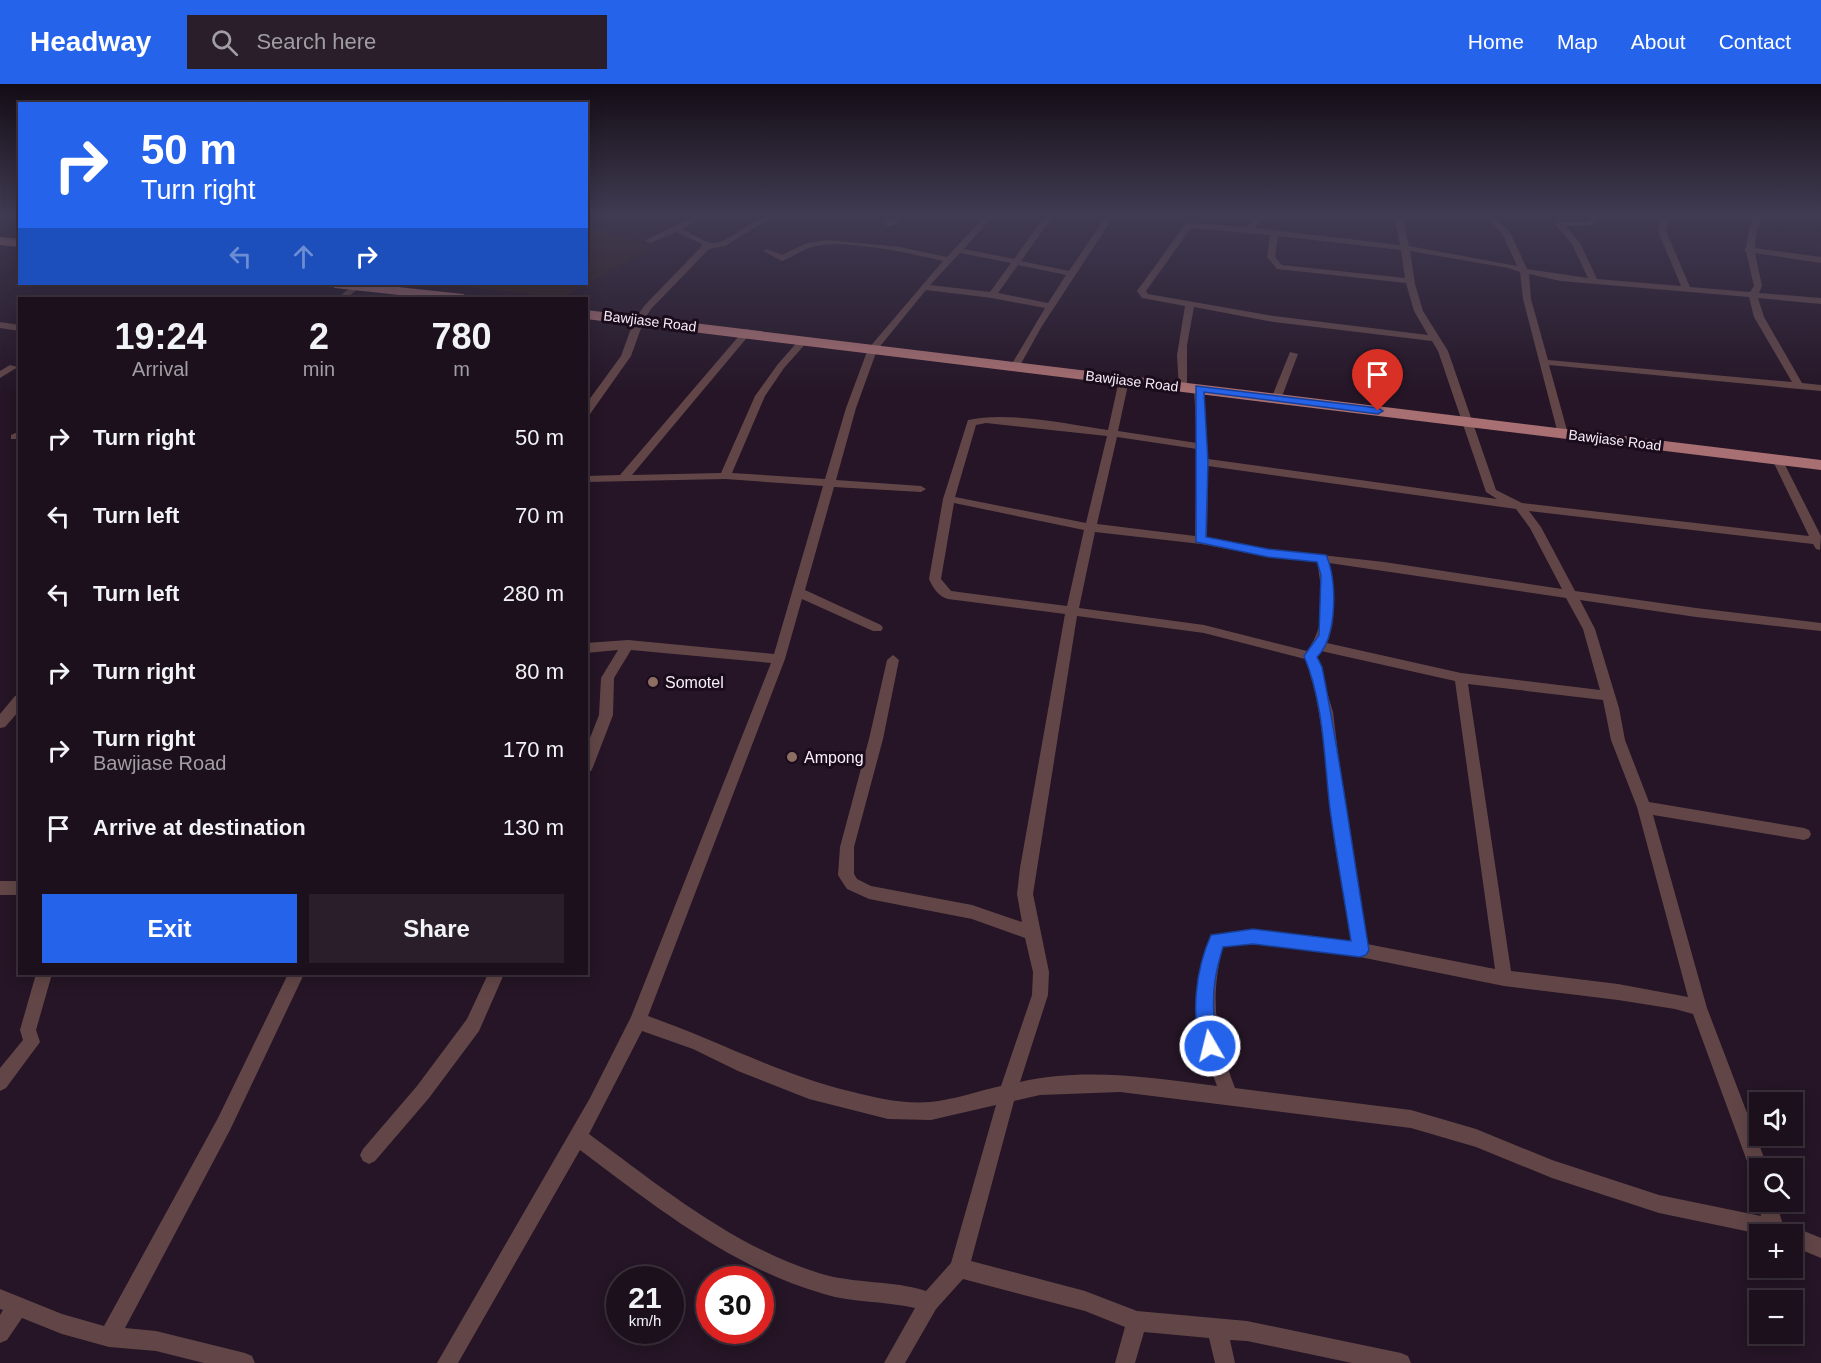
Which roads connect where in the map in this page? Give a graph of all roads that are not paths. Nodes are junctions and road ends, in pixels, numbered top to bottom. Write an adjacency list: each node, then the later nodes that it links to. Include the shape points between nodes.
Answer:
1 (678, 276): 27 (street)
2 (935, 276): 17 (street)
3 (1007, 276): 19 (street)
4 (1072, 276): 25 (street)
5 (1152, 276): 24 (street, via 1141,291 1145,296)
6 (1367, 276): 13 (street)
7 (1409, 276): 13 (street)
8 (1525, 276): 35 (street)
9 (1560, 276): 14 (street)
10 (1591, 276): 14 (street)
11 (1681, 276): 18 (street)
12 (1755, 276): 20 (street, via 1758,286)
13 (1410, 280): 31 (street, via 1415,305)
14 (1593, 280): 18 (street)
15 (346, 285): 16 (main road)
16 (357, 286): 21 (street); 22 (main road)
17 (924, 287): 19 (street); 33 (street)
18 (1686, 287): 20 (street)
19 (992, 295): 25 (street)
20 (1753, 295): 23 (street); 40 (street, via 1759,317)
21 (343, 297)
22 (452, 297)
23 (1821, 301)
24 (1190, 304): 31 (street, via 1274,319); 41 (street, via 1180,367)
25 (1051, 306): 37 (street)
26 (588, 314): 27 (main road, Bawjiase Road)
27 (639, 320): 30 (main road, Bawjiase Road); 45 (street, via 626,356)
28 (0, 325): 29 (street)
29 (18, 328)
30 (747, 333): 32 (main road, Bawjiase Road); 54 (street)
31 (1437, 339): 46 (street)
32 (803, 341): 33 (main road, Bawjiase Road); 53 (street, via 760,396)
33 (873, 349): 37 (main road, Bawjiase Road); 56 (street)
34 (1293, 354): 44 (street)
35 (1544, 362): 40 (street); 47 (street)
36 (13, 367): 38 (street)
37 (1015, 367): 39 (main road, Bawjiase Road)
38 (0, 375)
39 (1124, 380): 41 (main road, Bawjiase Road); 48 (street)
40 (1798, 384): 43 (street)
41 (1182, 387): 42 (main road, Bawjiase Road)
42 (1199, 388): 44 (main road, Bawjiase Road); 49 (street)
43 (1821, 388)
44 (1276, 399): 46 (main road, Bawjiase Road)
45 (588, 409)
46 (1467, 421): 47 (main road, Bawjiase Road); 59 (street, via 1491,492)
47 (1563, 434): 50 (main road, Bawjiase Road)
48 (1113, 435): 49 (street); 58 (street, via 978,419 972,422); 60 (street)
49 (1202, 447): 51 (street)
50 (1778, 459): 52 (main road, Bawjiase Road); 62 (street)
51 (1203, 462): 59 (street); 61 (street)
52 (1821, 465)
53 (725, 476): 54 (street); 56 (street)
54 (623, 478): 55 (street)
55 (588, 479)
56 (832, 484): 57 (street); 64 (street)
57 (921, 489)
58 (949, 498): 60 (street); 66 (street, via 935,579 942,591 948,595)
59 (1520, 506): 62 (street); 65 (street)
60 (1088, 527): 61 (street); 66 (street)
61 (1201, 540): 63 (street, via 1268,553)
62 (1819, 545)
63 (1322, 558): 65 (street); 71 (street, via 1327,575 1325,635)
64 (799, 592): 68 (street); 72 (street)
65 (1568, 592): 67 (street); 75 (street, via 1589,630)
66 (1072, 611): 71 (street, via 1204,629); 83 (street, via 1028,868 1025,894)
67 (1821, 627)
68 (877, 628)
69 (628, 645): 70 (street); 72 (street); 78 (street, via 608,678 606,715)
70 (588, 648)
71 (1315, 651): 74 (street); 84 (street)
72 (779, 659): 90 (street)
73 (893, 660): 83 (street, via 847,847 846,875 852,884 869,892 972,912)
74 (1461, 678): 75 (street); 88 (street)
75 (1608, 696): 79 (street, via 1618,740)
76 (18, 702): 77 (street)
77 (0, 723)
78 (588, 762)
79 (1644, 807): 80 (street); 89 (street)
80 (1804, 834)
81 (0, 888): 82 (street)
82 (18, 888)
83 (1032, 933): 92 (street, via 1041,972 1040,995)
84 (1360, 950): 88 (street); 93 (street, via 1253,936 1217,941 1206,978 1205,1014 1210,1046)
85 (44, 975): 91 (street, via 28,1030 32,1042)
86 (296, 975): 106 (street, via 224,1124)
87 (496, 975): 95 (street, via 473,1025)
88 (1504, 978): 89 (street, via 1618,992)
89 (1700, 1008): 96 (street)
90 (638, 1021): 92 (street, via 808,1090 888,1110 931,1111); 94 (street)
91 (0, 1082)
92 (1008, 1092): 93 (street, via 1068,1083 1120,1083); 100 (street)
93 (1228, 1096): 97 (street, via 1411,1119 1476,1138 1552,1169 1659,1204)
94 (578, 1137): 101 (street, via 695,1222 760,1259 824,1285 910,1295); 108 (street)
95 (369, 1155)
96 (1755, 1158)
97 (1749, 1225)
98 (1803, 1240): 99 (street)
99 (1821, 1248)
100 (959, 1268): 101 (street); 103 (street, via 1085,1301)
101 (929, 1302): 109 (street)
102 (9, 1303): 105 (street); 106 (street)
103 (1137, 1321): 104 (street); 110 (street)
104 (1217, 1328): 111 (street); 112 (street, via 1316,1343)
105 (0, 1333)
106 (109, 1337): 107 (street, via 156,1341)
107 (245, 1363)
108 (447, 1363)
109 (894, 1363)
110 (1125, 1363)
111 (1226, 1363)
112 (1401, 1363)

